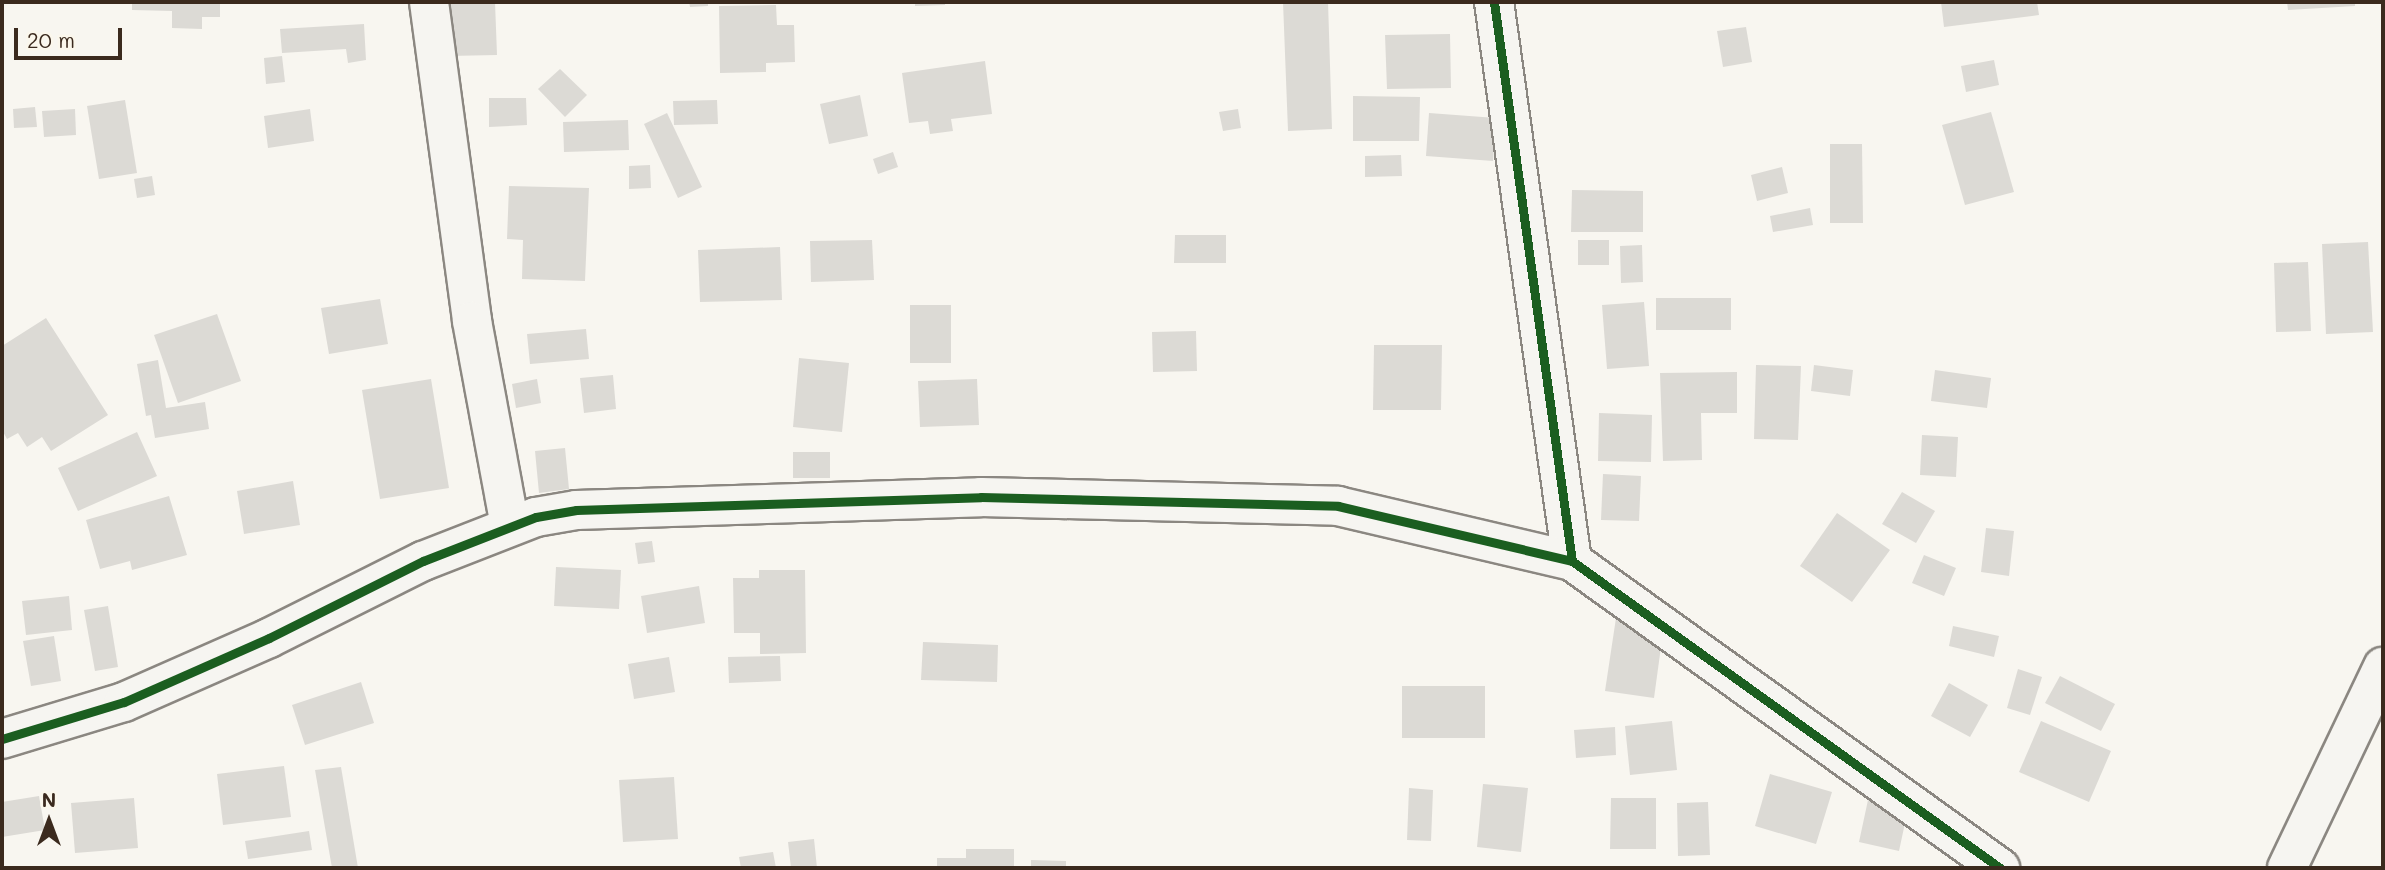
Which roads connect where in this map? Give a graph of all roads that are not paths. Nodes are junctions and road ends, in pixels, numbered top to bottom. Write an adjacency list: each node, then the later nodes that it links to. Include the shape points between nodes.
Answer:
1 (429, 2): 3 (street, via 472,321)
2 (1494, 2): 4 (street)
3 (510, 526): 4 (street, via 576,510 699,503 981,497 1338,506); 6 (street, via 423,561 269,638 124,702)
4 (1572, 561): 7 (street)
5 (2383, 667): 8 (street)
6 (2, 739)
7 (2000, 868)
8 (2287, 868)

